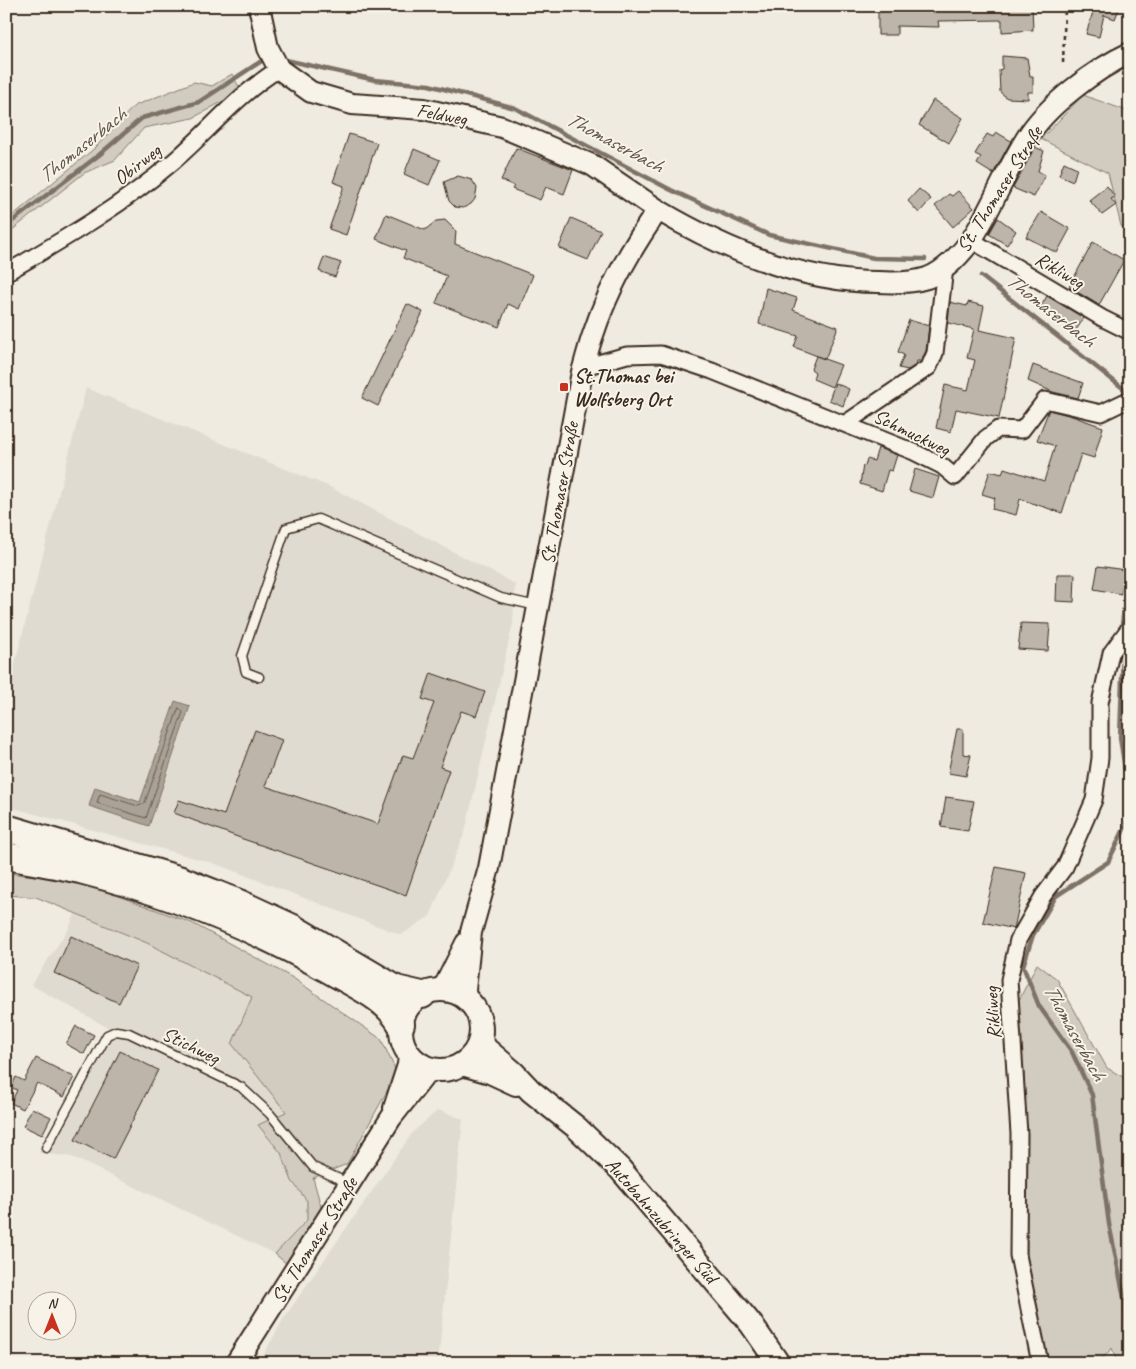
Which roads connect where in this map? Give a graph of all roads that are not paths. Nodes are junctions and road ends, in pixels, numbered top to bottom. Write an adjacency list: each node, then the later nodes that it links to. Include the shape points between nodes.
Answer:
1 (259, 6): 3 (main road, Feldweg, via 268,48)
2 (1130, 53): 5 (main road, St. Thomaser Straße, via 1110,62 1072,91 1026,137)
3 (279, 69): 4 (main road, Feldweg, via 311,92 352,104 424,109 502,126 592,165); 7 (street, Obirweg, via 260,81 173,162 110,210)
4 (658, 210): 6 (main road, St. Thomaser Straße, via 722,244 811,275 848,282 902,283 927,278); 9 (main road, St. Thomaser Straße, via 638,238 607,298)
5 (971, 240): 6 (main road, St. Thomaser Straße); 8 (street, Rikliweg)
6 (945, 268): 11 (street, Schmuckweg, via 935,353 928,367)
7 (6, 273)
8 (1130, 332)
9 (584, 367): 11 (street, Schmuckweg, via 627,355 661,354); 12 (main road, St. Thomaser Straße)
10 (1130, 399): 11 (street, Schmuckweg, via 1100,413 1045,400 1022,430 998,429 986,438 956,477 914,452)
11 (846, 423)
12 (538, 607): 14 (lane, via 501,598 318,518 286,528 242,656 246,672); 19 (main road, St. Thomaser Straße, via 489,868)
13 (1130, 627): 33 (street, Rikliweg, via 1112,653 1100,703 1100,758 1094,800 1065,867 1043,896 1018,940 1009,980 1018,1134 1018,1255)
14 (259, 677)
15 (6, 828): 17 (highway)
16 (6, 837): 17 (highway)
17 (78, 849): 20 (highway, via 181,880 239,903 291,927 396,989)
18 (6, 856): 22 (highway, via 83,871 166,895 220,916 280,942 383,1001)
19 (471, 932): 20 (main road, St. Thomaser Straße, via 446,983); 21 (main road, St. Thomaser Straße)
20 (431, 992): 21 (main road, via 454,992); 22 (main road, via 408,1007)
21 (466, 999): 23 (main road, via 477,1012)
22 (402, 1024): 24 (main road, via 401,1034)
23 (481, 1038): 25 (main road, via 477,1048); 27 (main road, Autobahnzubringer Süd, via 485,1048)
24 (409, 1054): 26 (main road, via 417,1062); 28 (main road, St. Thomaser Straße)
25 (462, 1064): 26 (main road); 27 (main road, Autobahnzubringer Süd, via 490,1072)
26 (437, 1070): 28 (main road, St. Thomaser Straße, via 425,1075)
27 (531, 1091): 32 (main road, Autobahnzubringer Süd, via 576,1127 620,1169 751,1324)
28 (391, 1118): 30 (main road, St. Thomaser Straße)
29 (46, 1148): 30 (lane, Stichweg, via 107,1035 116,1031 130,1033 241,1087 270,1114 312,1167)
30 (350, 1184): 31 (main road, St. Thomaser Straße)
31 (236, 1363)
32 (778, 1363)
33 (1040, 1363)

